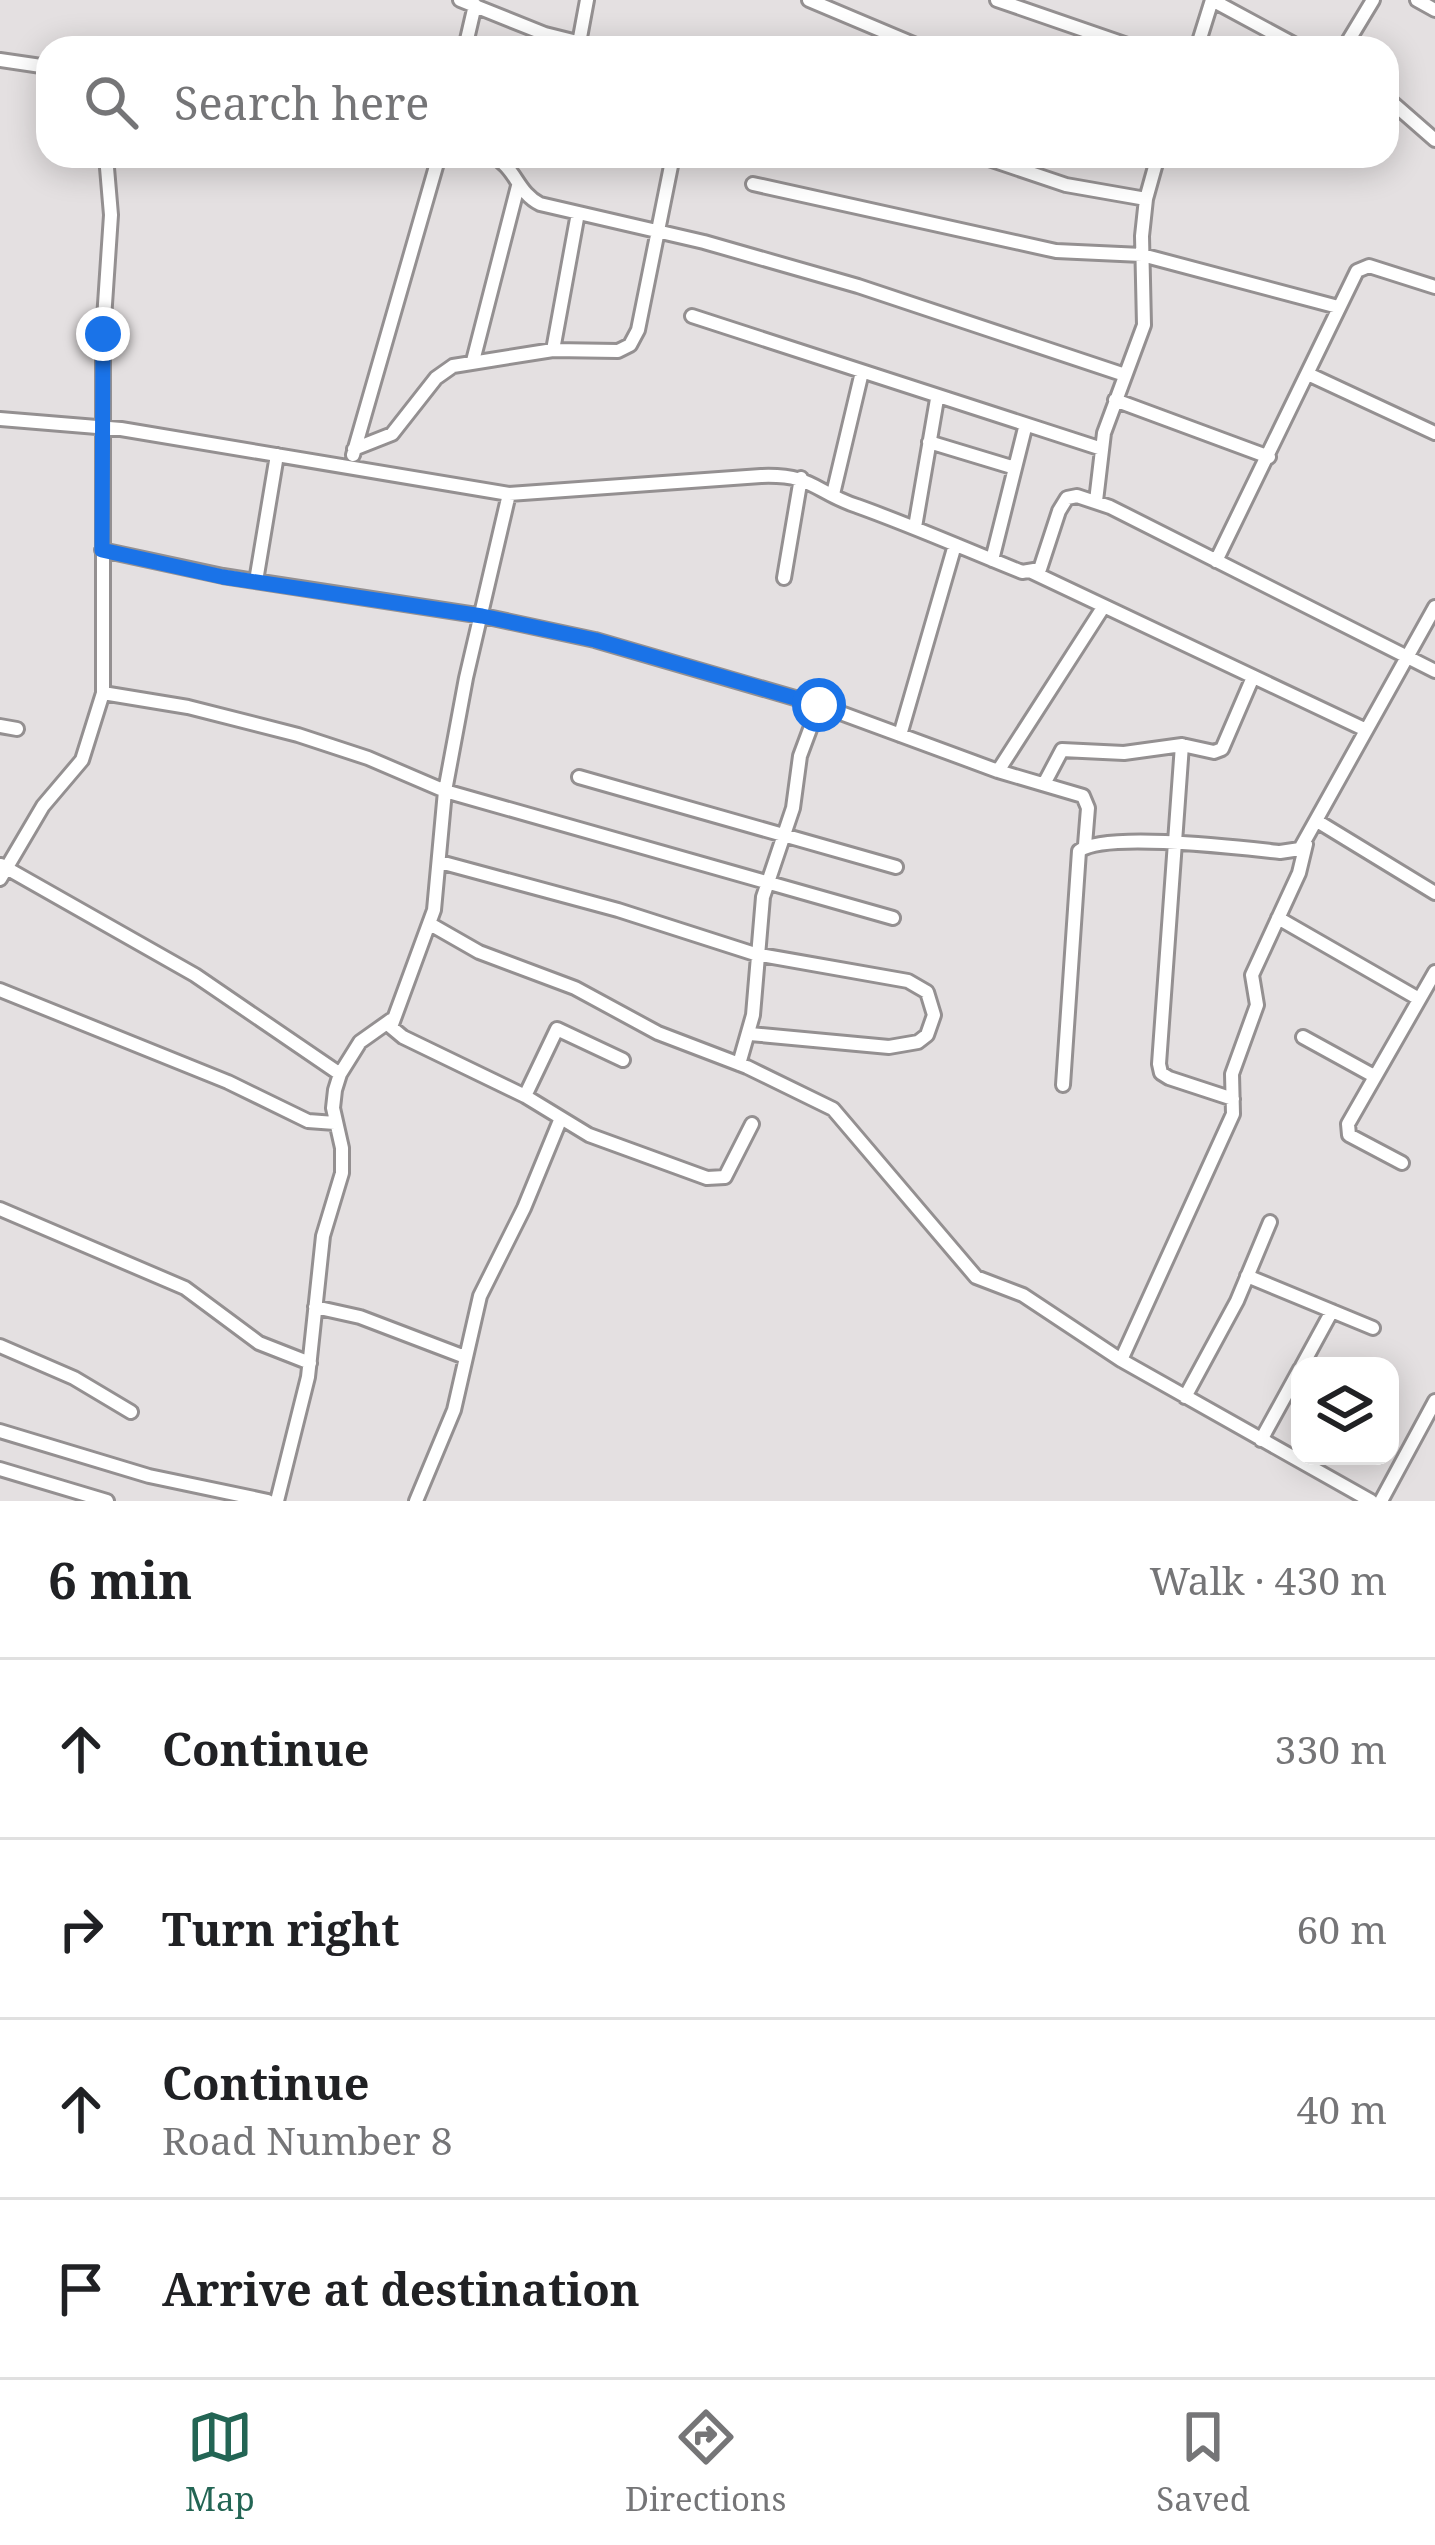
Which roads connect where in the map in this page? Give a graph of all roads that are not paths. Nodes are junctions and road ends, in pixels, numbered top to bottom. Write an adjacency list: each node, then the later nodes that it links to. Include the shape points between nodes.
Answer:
1 (460, 0): 8 (street)
2 (587, 0): 12 (street)
3 (809, 0): 13 (street)
4 (997, 0): 14 (street)
5 (1212, 0): 15 (street); 16 (street)
6 (1373, 0): 17 (street)
7 (1417, 0): 9 (street)
8 (476, 5): 10 (street); 11 (street)
9 (1435, 10)
10 (468, 36)
11 (553, 36)
12 (580, 36)
13 (894, 36)
14 (1101, 36)
15 (1201, 36)
16 (1279, 36)
17 (1351, 36)
18 (0, 60): 19 (street)
19 (36, 65)
20 (1399, 108): 21 (street)
21 (1435, 140)
22 (107, 168): 45 (street)
23 (436, 168): 49 (street)
24 (510, 168): 29 (street)
25 (671, 168): 32 (street)
26 (1016, 168): 30 (street)
27 (1155, 168): 30 (street)
28 (753, 184): 33 (street, via 1056,251)
29 (518, 185): 31 (street, via 540,204); 38 (street)
30 (1146, 199): 33 (street)
31 (578, 213): 32 (street); 37 (street)
32 (659, 232): 37 (street, via 630,345); 41 (street, via 858,286)
33 (1142, 255): 35 (street); 41 (street, via 1144,326)
34 (1435, 286): 35 (street, via 1370,266 1357,271)
35 (1338, 307): 40 (street)
36 (692, 316): 39 (street)
37 (554, 350): 38 (street)
38 (473, 361): 49 (street, via 436,378 392,434)
39 (862, 372): 42 (street); 57 (street)
40 (1307, 374): 47 (street); 52 (street)
41 (1125, 375): 43 (street)
42 (937, 398): 46 (street); 48 (street)
43 (1115, 400): 50 (street); 52 (street)
44 (0, 419): 45 (street)
45 (104, 428): 51 (street); 61 (street)
46 (1025, 428): 50 (street); 54 (street)
47 (1435, 433)
48 (929, 442): 54 (street); 59 (street)
49 (354, 449): 53 (street)
50 (1102, 449): 58 (street)
51 (277, 455): 53 (street); 66 (street)
52 (1268, 457): 63 (street)
53 (350, 468): 56 (street)
54 (1015, 468): 62 (street)
55 (801, 478): 56 (street); 57 (street); 65 (street)
56 (509, 494): 69 (street)
57 (833, 494): 59 (street)
58 (1096, 501): 63 (street); 64 (street, via 1067,498 1046,560)
59 (915, 527): 60 (street)
60 (955, 545): 62 (street); 78 (street)
61 (102, 550): 66 (street); 73 (street)
62 (992, 560): 64 (street)
63 (1216, 561): 70 (street)
64 (1032, 572): 67 (street)
65 (784, 578)
66 (256, 581): 69 (street)
67 (1104, 607): 72 (street); 80 (street)
68 (1435, 607): 70 (street)
69 (482, 616): 74 (street); 83 (street)
70 (1408, 658): 71 (street); 77 (street)
71 (1435, 671)
72 (1253, 677): 77 (street); 79 (street, via 1222,749)
73 (103, 693): 83 (street, via 298,735); 91 (street, via 82,760)
74 (819, 705): 78 (street); 85 (street)
75 (0, 726): 76 (street)
76 (17, 729)
77 (1364, 729): 84 (street)
78 (900, 735): 80 (street)
79 (1182, 745): 82 (street, via 1063,751); 87 (street)
80 (998, 771): 82 (street)
81 (580, 777): 85 (street)
82 (1044, 784): 88 (street, via 1088,801)
83 (445, 791): 89 (street); 92 (street)
84 (1317, 821): 86 (street); 93 (street)
85 (784, 837): 90 (street); 92 (street)
86 (1306, 843): 87 (street, via 1290,852); 95 (street)
87 (1172, 844): 88 (street); 110 (street, via 1159,1064 1169,1078)
88 (1085, 845): 108 (street, via 1077,860)
89 (440, 862): 96 (street); 97 (street)
90 (896, 867)
91 (2, 870): 106 (street, via 195,975)
92 (766, 885): 94 (street); 97 (street)
93 (1435, 893)
94 (893, 918)
95 (1278, 918): 100 (street); 110 (street, via 1252,975 1257,1006 1232,1074)
96 (430, 924): 101 (street); 105 (street)
97 (755, 954): 102 (street); 102 (street, via 908,980 927,992 934,1015 927,1035 903,1046)
98 (1435, 972): 100 (street)
99 (0, 990): 112 (street, via 308,1121)
100 (1419, 999): 107 (street)
101 (391, 1021): 106 (street, via 360,1042); 109 (street, via 403,1037)
102 (750, 1034): 105 (street)
103 (1303, 1037): 107 (street)
104 (623, 1060): 109 (street, via 557,1029)
105 (739, 1064): 124 (street, via 833,1109 976,1277 1023,1295)
106 (340, 1073): 112 (street)
107 (1374, 1076): 114 (street, via 1349,1135)
108 (1064, 1085)
109 (525, 1096): 111 (street)
110 (1233, 1099): 124 (street, via 1234,1114)
111 (561, 1118): 113 (street, via 602,1141 718,1180 732,1169); 122 (street, via 480,1297)
112 (335, 1124): 118 (street, via 344,1160)
113 (752, 1124)
114 (1402, 1163)
115 (0, 1209): 125 (street, via 185,1288 259,1342)
116 (1270, 1222): 117 (street)
117 (1247, 1276): 119 (street); 127 (street)
118 (315, 1307): 122 (street); 125 (street)
119 (1332, 1311): 120 (street); 123 (street)
120 (1373, 1328)
121 (0, 1346): 129 (street)
122 (465, 1357): 135 (street, via 449,1424)
123 (1307, 1357)
124 (1121, 1360): 127 (street)
125 (310, 1363): 134 (street)
126 (1291, 1386): 131 (street)
127 (1185, 1397): 131 (street)
128 (1435, 1401): 137 (street)
129 (131, 1412)
130 (0, 1431): 134 (street, via 148,1476)
131 (1261, 1440): 136 (street)
132 (0, 1469): 133 (street)
133 (107, 1501)
134 (273, 1501)
135 (416, 1501)
136 (1371, 1501)
137 (1381, 1501)

